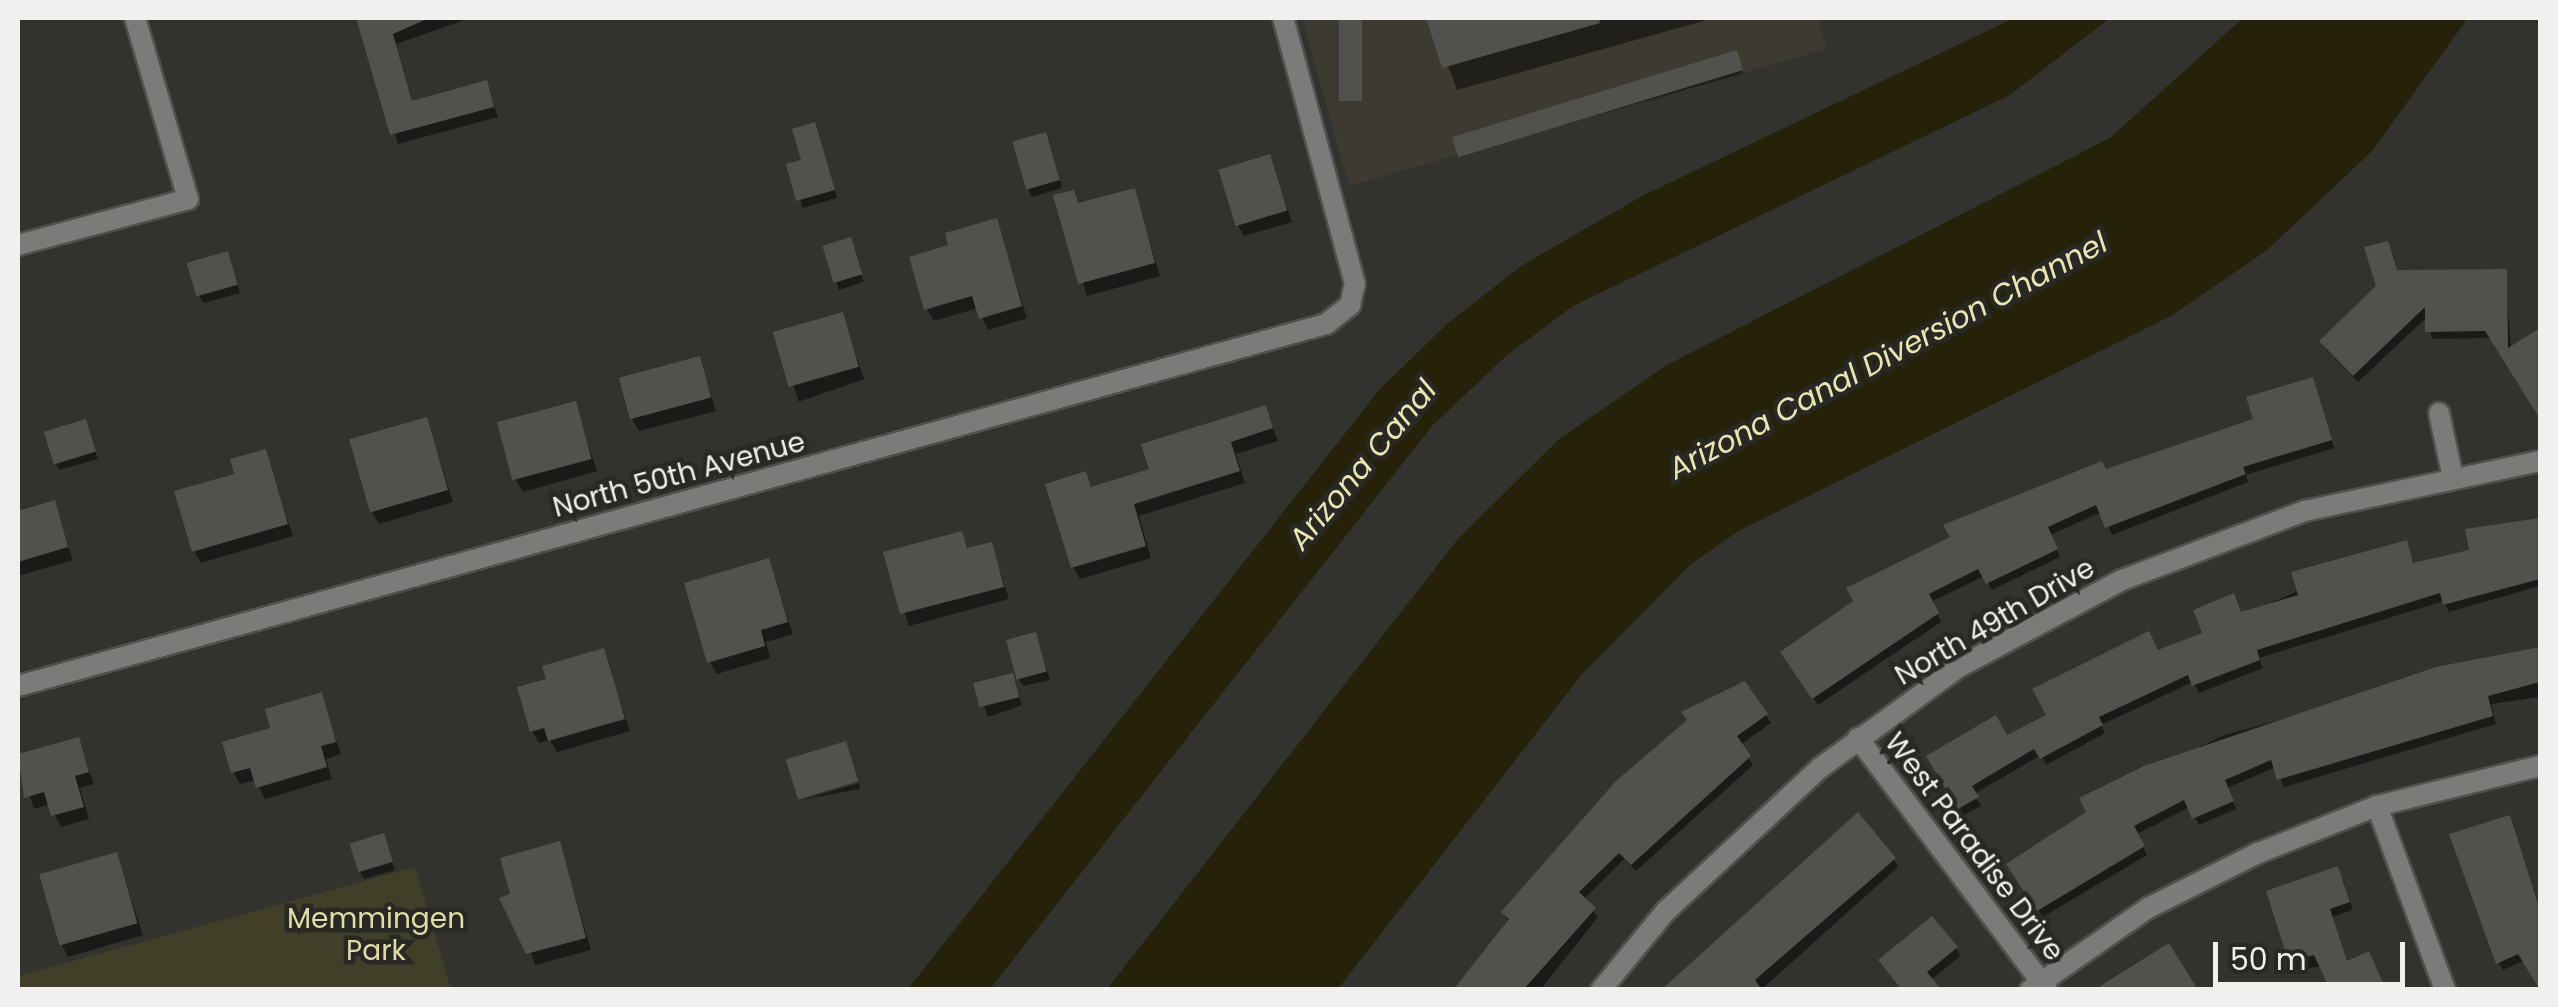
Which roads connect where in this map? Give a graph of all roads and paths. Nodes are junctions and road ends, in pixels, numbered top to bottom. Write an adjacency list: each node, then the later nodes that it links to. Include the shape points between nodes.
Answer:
1 (135, 18): 3 (street, via 188,199)
2 (1283, 18): 7 (street, North 50th Avenue, via 1350,260 1350,305 1326,324)
3 (18, 245)
4 (2439, 414): 6 (street)
5 (2540, 461): 6 (street, North 49th Drive)
6 (2452, 473): 8 (street, North 49th Drive, via 2305,511 2122,580 1959,667)
7 (18, 686)
8 (1858, 738): 11 (street, West Paradise Drive); 12 (street, North 49th Drive, via 1666,911)
9 (2540, 766): 10 (street)
10 (2377, 806): 11 (street, via 2148,908); 13 (street)
11 (2039, 987)
12 (1600, 990)
13 (2444, 990)

